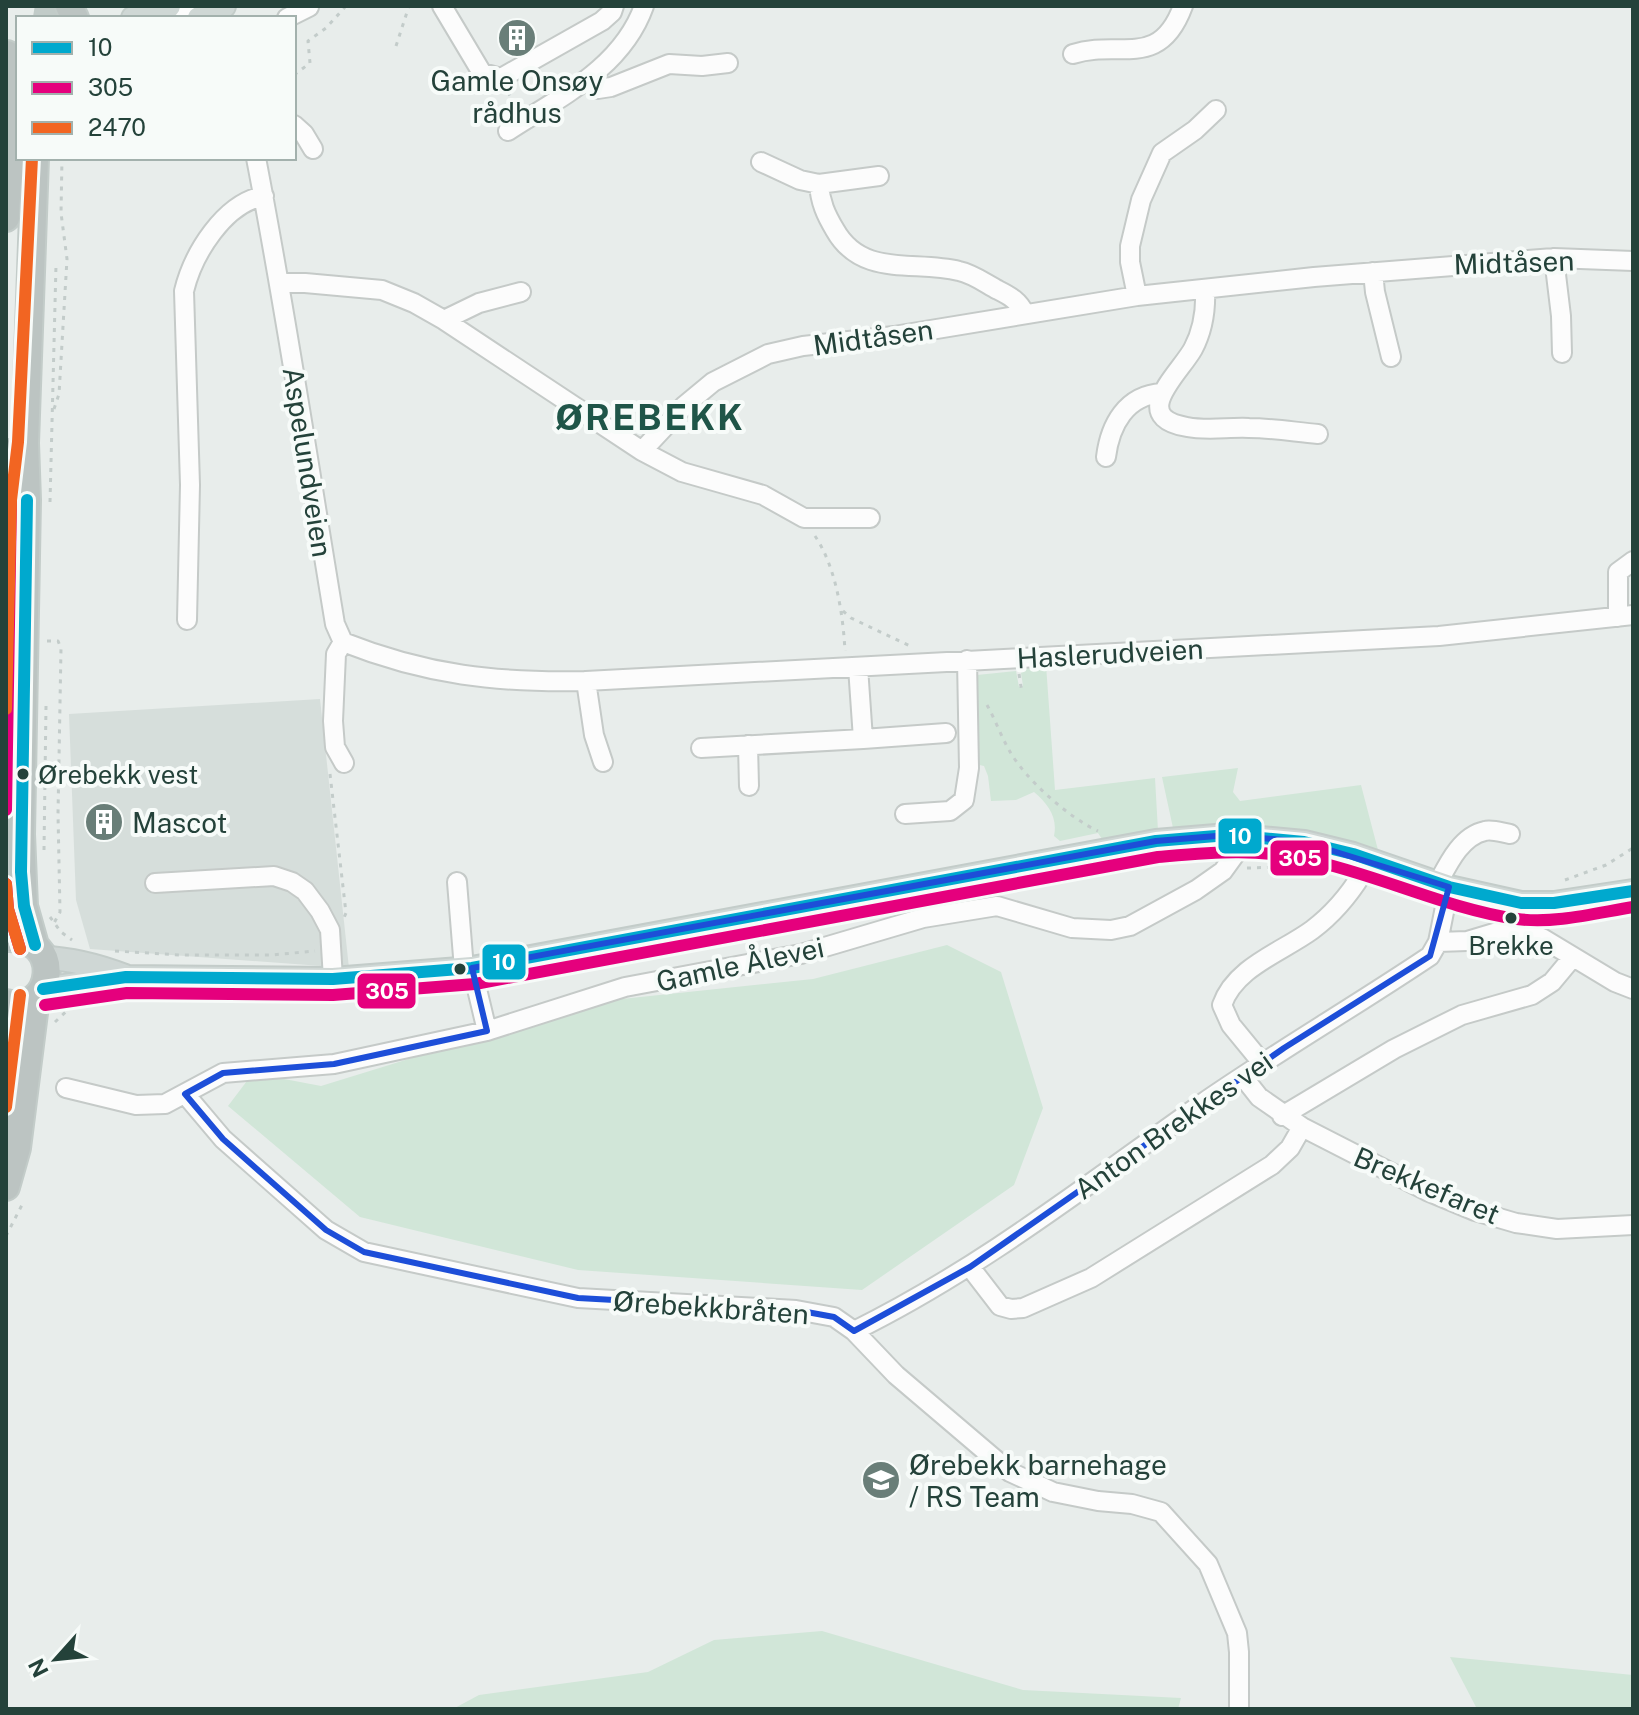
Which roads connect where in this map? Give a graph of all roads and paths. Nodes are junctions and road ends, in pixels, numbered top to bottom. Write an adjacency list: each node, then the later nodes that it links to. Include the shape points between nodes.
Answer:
1 (169, 6): 10 (main road)
2 (224, 6): 11 (main road)
3 (346, 6): 17 (path, via 311,37 310,63)
4 (409, 6): 13 (path)
5 (442, 6): 18 (street, via 482,73)
6 (614, 6): 18 (street, via 602,21)
7 (644, 6): 19 (street, via 620,52)
8 (1183, 6): 15 (street, via 1167,34 1144,48)
9 (309, 7): 12 (street)
10 (139, 16)
11 (202, 16)
12 (291, 16)
13 (396, 46)
14 (6, 53): 33 (highway, via 12,73)
15 (1073, 54)
16 (728, 63): 19 (street, via 669,64 598,89)
17 (296, 74)
18 (501, 78): 22 (path)
19 (586, 80): 22 (street)
20 (1216, 110): 41 (street, via 1162,153 1147,186 1130,246)
21 (296, 126): 23 (street)
22 (516, 126)
23 (313, 149)
24 (22, 160): 51 (highway, via 15,411)
25 (35, 160): 52 (highway)
26 (48, 160): 52 (highway)
27 (62, 160): 36 (path, via 67,259 59,394 52,413)
28 (256, 160): 32 (street, Aspelundveien)
29 (761, 162): 31 (street)
30 (879, 176): 31 (street)
31 (819, 184): 42 (street, via 829,221 843,245 858,256 898,266 958,270 1013,298)
32 (264, 196): 38 (street, Aspelundveien); 59 (street, via 238,206 200,248 184,291 190,485)
33 (6, 218)
34 (1554, 258): 35 (street, Midtåsen); 37 (street, Midtåsen); 44 (street)
35 (1633, 261)
36 (56, 265)
37 (1373, 272): 39 (street, Midtåsen); 45 (street)
38 (280, 283): 43 (street, via 382,290); 61 (street, Aspelundveien, via 335,624)
39 (1205, 289): 41 (street, Midtåsen); 46 (street, via 1196,342)
40 (521, 292): 43 (street, via 479,303)
41 (1137, 296): 42 (street, Midtåsen)
42 (1025, 314): 49 (street, Midtåsen, via 768,354 713,382)
43 (444, 320): 49 (street)
44 (1562, 353)
45 (1391, 357)
46 (1162, 393): 47 (street, via 1162,415 1188,428); 50 (street, via 1147,393 1129,405 1115,421)
47 (1318, 434)
48 (6, 436): 51 (highway)
49 (642, 451): 53 (street, via 701,480 763,495)
50 (1106, 457)
51 (8, 471): 56 (highway)
52 (27, 500): 95 (highway, via 21,872 24,906)
53 (797, 515): 54 (street); 57 (path, via 829,561)
54 (870, 518)
55 (1633, 561): 58 (street, via 1618,572)
56 (6, 584)
57 (840, 609): 62 (path, via 908,644); 63 (path)
58 (1626, 616): 64 (street, Haslerudveien, via 1439,636)
59 (187, 620)
60 (47, 641): 89 (path, via 58,641 61,648 60,912)
61 (343, 642): 65 (street, Haslerudveien, via 437,672 525,683); 71 (street, Aspelundveien, via 336,654 333,721)
62 (927, 663): 63 (street, Haslerudveien); 64 (street, Haslerudveien)
63 (852, 668): 65 (street, Haslerudveien); 68 (street)
64 (968, 669): 74 (street, via 964,800 927,823); 75 (path, via 1023,769 1077,818)
65 (586, 681): 72 (street)
66 (46, 702): 79 (path)
67 (946, 733): 68 (street)
68 (863, 739): 69 (street)
69 (748, 745): 70 (street); 73 (street)
70 (701, 748)
71 (339, 755): 90 (path, via 331,757 330,779 346,918)
72 (603, 762)
73 (749, 786)
74 (905, 814)
75 (1107, 833)
76 (1510, 834): 85 (street, via 1486,830 1464,842 1449,861)
77 (1236, 835): 81 (street, via 1236,853); 85 (main road, Gamle Ålevei, via 1304,842); 98 (main road, Gamle Ålevei, via 1156,841)
78 (1633, 848): 86 (path)
79 (44, 852)
80 (1326, 868): 81 (path)
81 (1223, 871): 104 (street, Gamle Ålevei, via 1130,926 1072,928 997,906 923,918 801,954 625,987)
82 (1362, 874): 106 (street, via 1321,922 1243,976 1225,997 1222,1005 1231,1025)
83 (457, 882): 98 (street)
84 (155, 883): 90 (street, via 274,876 305,891)
85 (1444, 885): 87 (main road, Gamle Ålevei, via 1521,903); 92 (street)
86 (1555, 885)
87 (1633, 891)
88 (48, 913): 89 (path)
89 (54, 923): 93 (path)
90 (330, 930): 96 (street)
91 (6, 938): 95 (highway, via 20,938)
92 (1438, 942): 97 (street, via 1517,930 1542,938); 106 (street, Anton Brekkes vei, via 1430,956)
93 (80, 947)
94 (108, 950): 96 (path, via 179,955)
95 (40, 951): 99 (main road, Gamle Ålevei); 102 (highway, via 48,972)
96 (330, 951): 100 (street)
97 (1572, 958): 101 (street); 111 (street, via 1552,982 1532,995 1462,1015)
98 (468, 969): 100 (main road, Gamle Ålevei); 104 (street)
99 (126, 977): 100 (main road, Gamle Ålevei); 102 (main road, Gamle Ålevei)
100 (333, 979)
101 (1633, 989)
102 (40, 993): 103 (highway, via 26,1003); 110 (highway)
103 (6, 1003)
104 (487, 1031): 109 (street, Gamle Ålevei, via 334,1064 223,1073)
105 (6, 1036): 110 (highway)
106 (1263, 1064): 107 (street, Anton Brekkes vei)
107 (1244, 1078): 111 (street, Brekkefaret); 115 (street, Anton Brekkes vei)
108 (66, 1088): 109 (street, Gamle Ålevei, via 136,1105 165,1104)
109 (185, 1094): 116 (street, Ørebekkbråten, via 223,1139 326,1230 364,1252 578,1298 796,1310 834,1317)
110 (21, 1105): 113 (highway)
111 (1282, 1116): 112 (street, Brekkefaret)
112 (1302, 1127): 114 (street, Brekkefaret, via 1475,1211 1557,1229); 115 (street, via 1272,1165 1091,1278 1035,1303 1000,1306)
113 (6, 1187)
114 (1633, 1225)
115 (970, 1267): 116 (street, Anton Brekkes vei)
116 (854, 1331): 117 (street, Ørebekkbråten, via 896,1375 1010,1472 1053,1492 1161,1512 1208,1564 1237,1633)
117 (1239, 1709)

